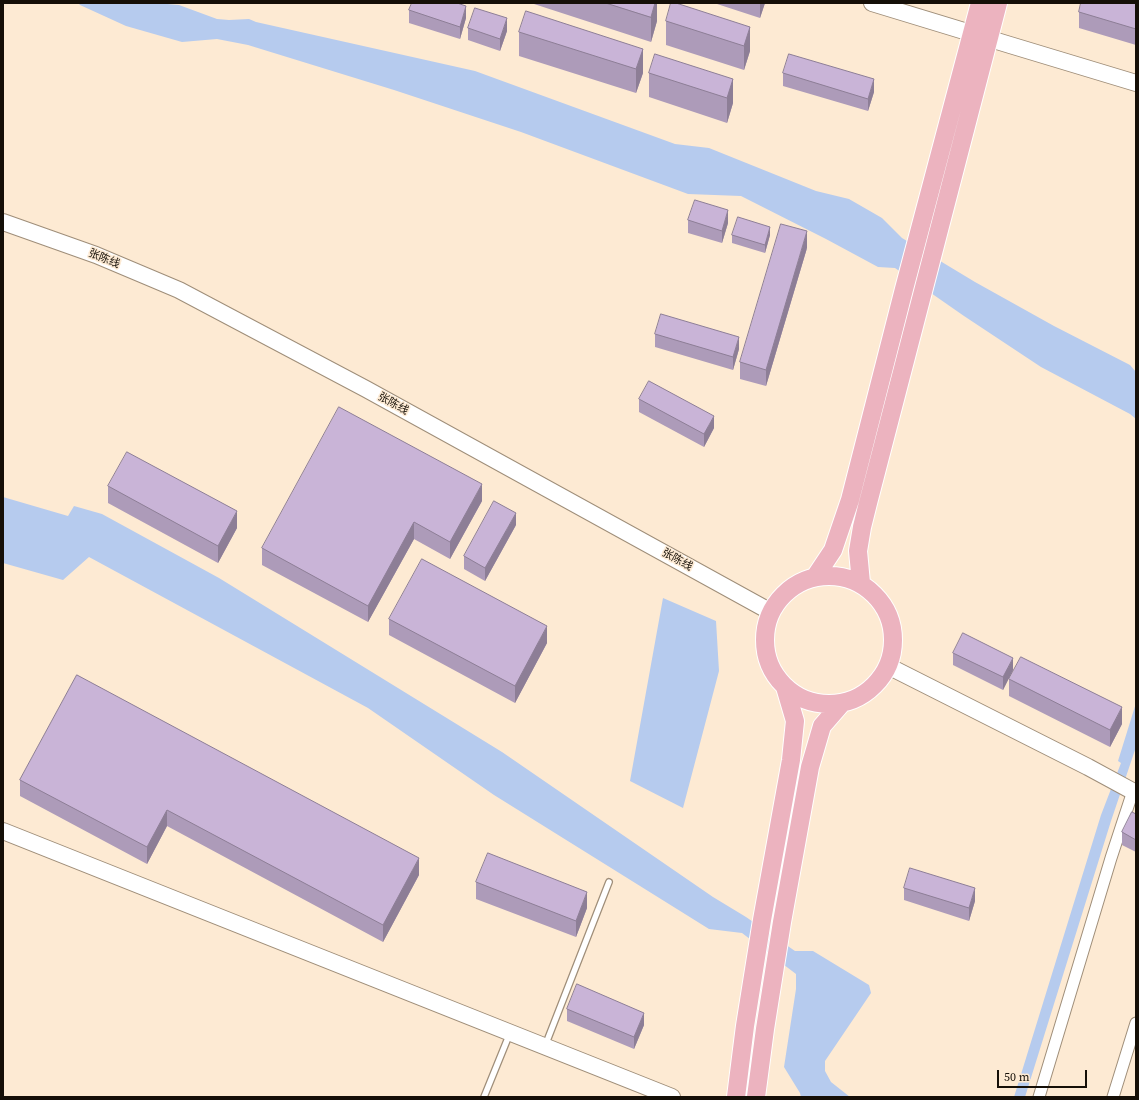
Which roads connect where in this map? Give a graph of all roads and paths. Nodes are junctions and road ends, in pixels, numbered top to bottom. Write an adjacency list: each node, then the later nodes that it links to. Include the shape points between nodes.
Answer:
1 (872, 3): 4 (street)
2 (980, 3): 4 (main road)
3 (998, 3): 5 (main road)
4 (972, 33): 5 (street); 8 (main road, via 850,500 833,550)
5 (989, 39): 6 (street); 9 (main road, via 862,527 858,551)
6 (1136, 83)
7 (3, 222): 10 (street, 张陈线, via 96,255 179,290 366,389)
8 (815, 577): 9 (main road, via 841,576); 10 (main road, via 790,588 777,601)
9 (861, 584): 11 (main road, via 878,598 890,617 894,633)
10 (771, 612): 12 (main road, via 764,643 768,662)
11 (888, 666): 13 (main road, via 882,678 867,692); 14 (street)
12 (785, 688): 13 (main road, via 799,697 820,704); 22 (main road, via 795,721 791,760 759,935)
13 (842, 703): 23 (main road, via 822,726 810,767 764,1029)
14 (1135, 792): 24 (street, via 1111,858)
15 (3, 831): 18 (street)
16 (609, 882): 19 (lane)
17 (1136, 1023): 25 (street)
18 (510, 1033): 19 (street); 20 (lane)
19 (545, 1046): 21 (street)
20 (484, 1097)
21 (672, 1097)
22 (736, 1097)
23 (756, 1097)
24 (1039, 1097)
25 (1113, 1097)

